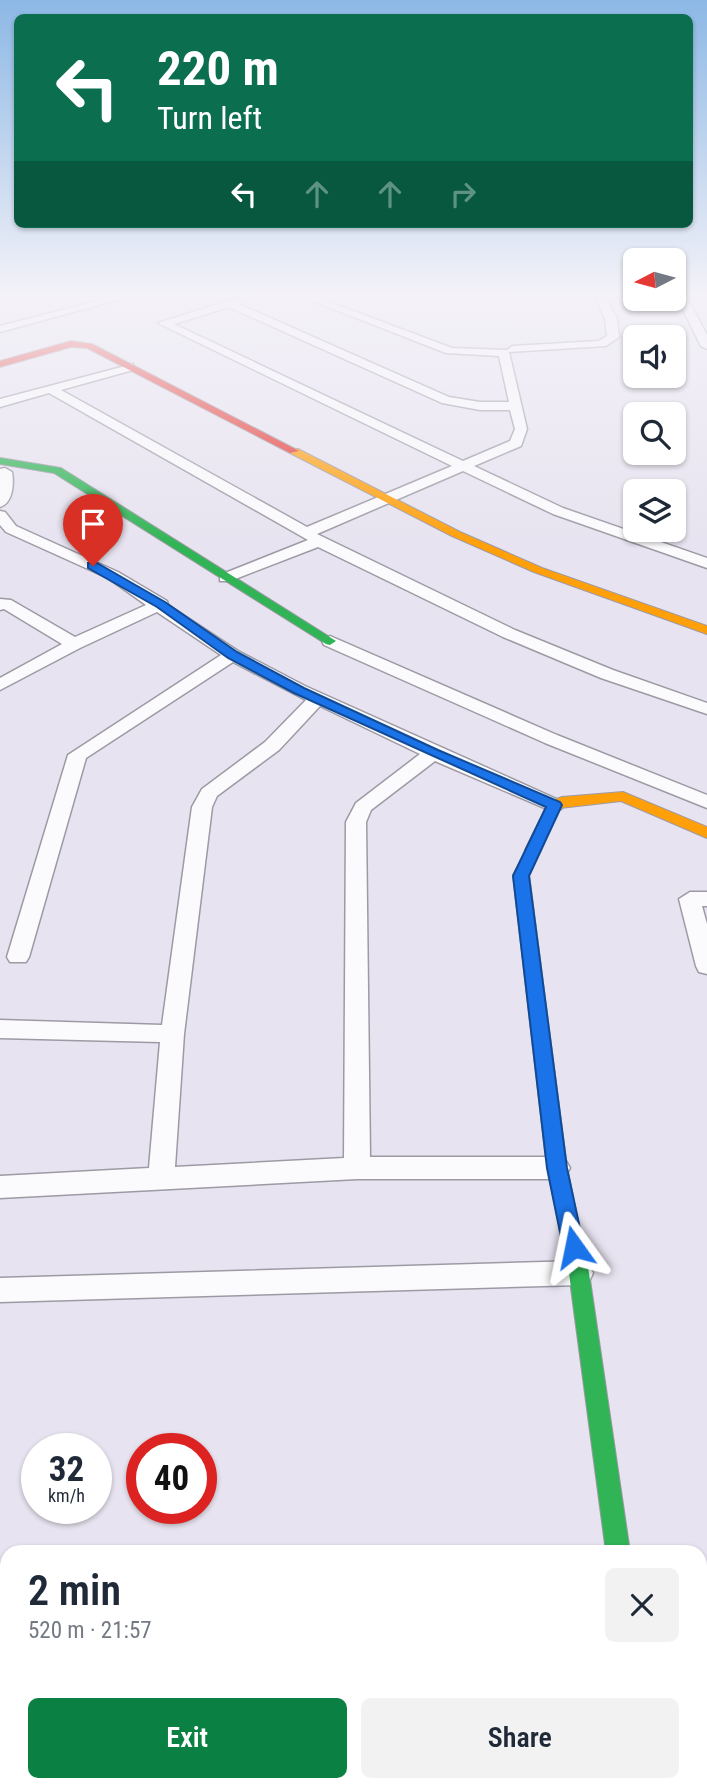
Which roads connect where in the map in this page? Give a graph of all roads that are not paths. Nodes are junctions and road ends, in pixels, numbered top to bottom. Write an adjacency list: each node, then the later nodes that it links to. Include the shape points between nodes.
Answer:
1 (83, 380): 6 (street)
2 (156, 380): 11 (street)
3 (282, 380): 9 (street)
4 (400, 380): 8 (street, via 446,400 480,406)
5 (511, 380): 8 (street)
6 (51, 389): 7 (street); 14 (street)
7 (0, 403)
8 (517, 405): 9 (street, via 522,429 516,443)
9 (465, 467): 11 (street); 15 (street, via 558,511)
10 (4, 468): 12 (street, via 7,484); 16 (street, via 57,470)
11 (390, 498): 14 (street); 19 (street, via 538,570)
12 (0, 503)
13 (4, 526): 17 (street, via 113,575)
14 (313, 537): 16 (street); 25 (street, via 551,653)
15 (707, 562)
16 (225, 578): 20 (street)
17 (161, 604): 21 (street); 22 (street)
18 (0, 605): 21 (street, via 5,603)
19 (707, 630)
20 (330, 641): 27 (street)
21 (74, 644): 23 (street)
22 (232, 655): 24 (street); 31 (street, via 77,755)
23 (0, 685)
24 (318, 698): 26 (street); 34 (street, via 272,746 209,793 202,807)
25 (707, 709)
26 (433, 753): 28 (street); 35 (street, via 363,807 356,822)
27 (707, 802)
28 (554, 805): 29 (street, via 623,796); 36 (street, via 521,876)
29 (707, 833)
30 (707, 899): 32 (street, via 691,899)
31 (19, 957)
32 (707, 966)
33 (0, 1029): 34 (street)
34 (172, 1034): 37 (street)
35 (358, 1168): 36 (street); 37 (street)
36 (557, 1168): 39 (street)
37 (161, 1178): 38 (street)
38 (0, 1187)
39 (579, 1273): 40 (street); 41 (street)
40 (0, 1290)
41 (617, 1545)

